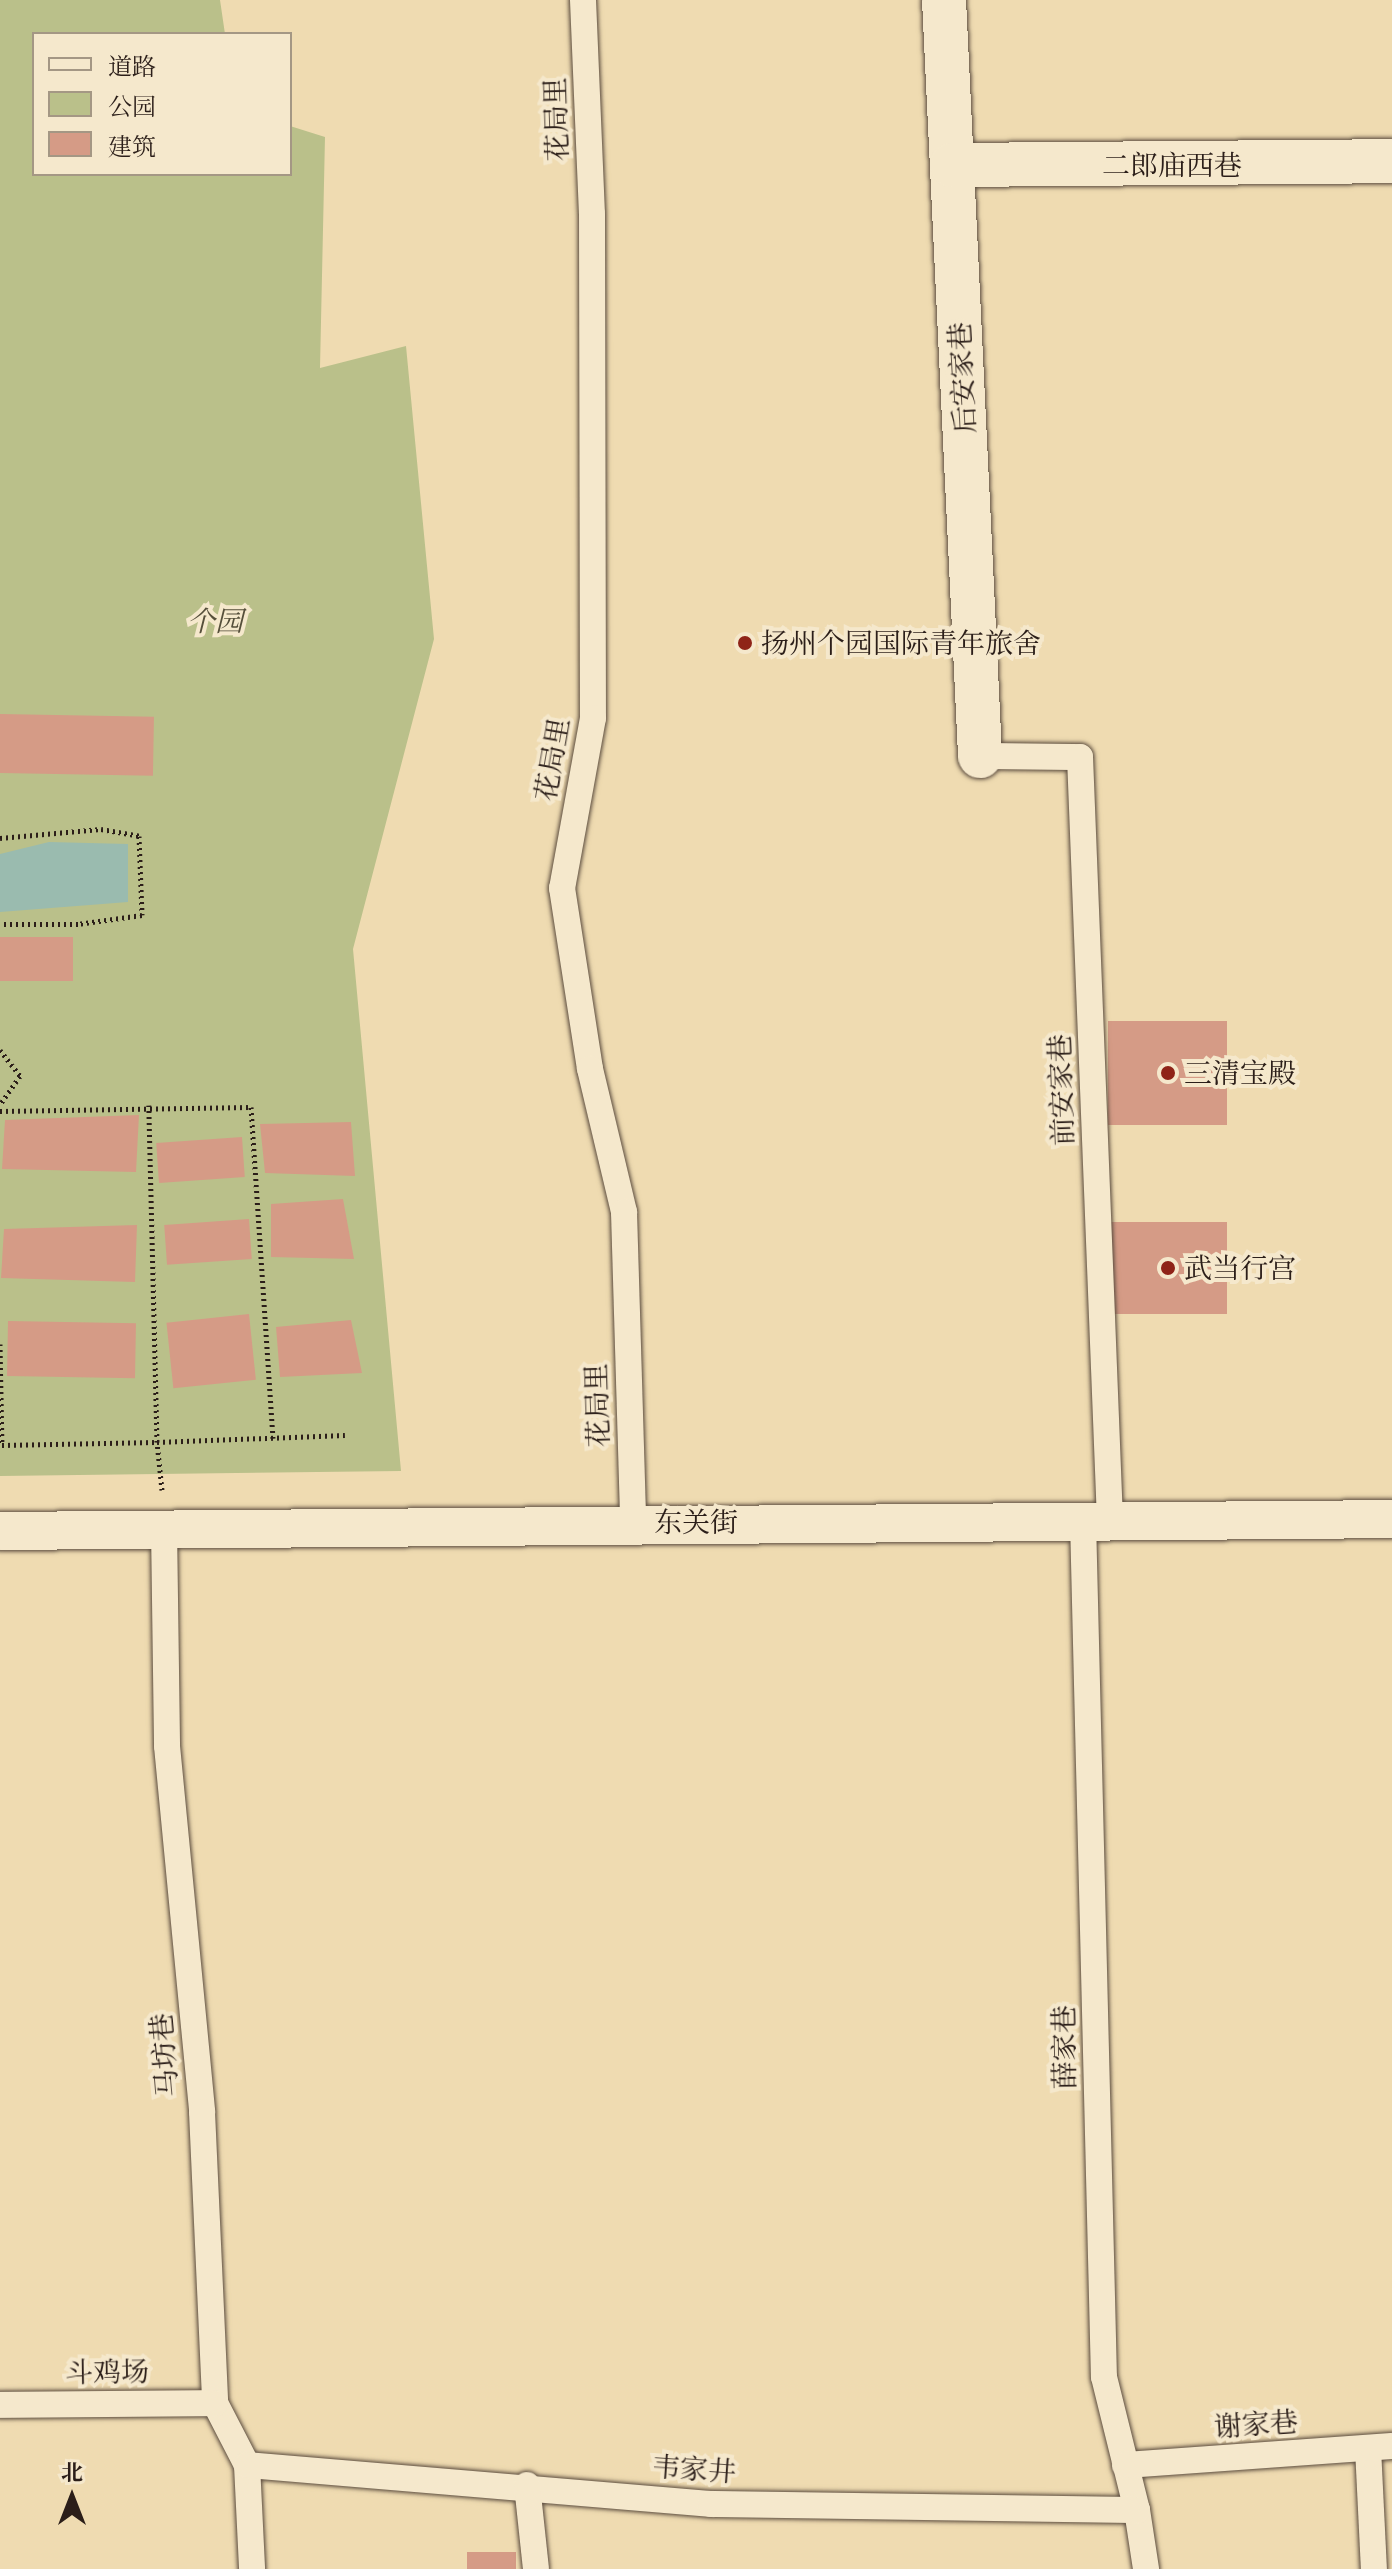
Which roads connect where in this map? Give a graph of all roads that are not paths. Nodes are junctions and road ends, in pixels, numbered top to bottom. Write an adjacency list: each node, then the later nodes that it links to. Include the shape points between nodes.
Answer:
1 (583, 0): 8 (lane, 花局里, via 592,214 593,718 562,888 590,1069 624,1212)
2 (944, 0): 4 (street, 后安家巷)
3 (1392, 161): 4 (street, 二郎庙西巷)
4 (952, 165): 5 (street, 后安家巷)
5 (980, 756): 7 (lane, 前安家巷, via 1080,757)
6 (1392, 1519): 7 (street, 东关街)
7 (1096, 1520): 8 (street, 东关街); 15 (lane, 薛家巷, via 1104,2377)
8 (633, 1522): 9 (street, 东关街)
9 (164, 1527): 10 (street, 东关街); 11 (lane, 马坊巷, via 167,1746 202,2112)
10 (0, 1531)
11 (215, 2403): 12 (lane, 斗鸡场); 14 (lane, 马坊巷)
12 (0, 2405)
13 (1380, 2447): 15 (lane, 谢家巷); 21 (lane)
14 (247, 2465): 16 (lane, 韦家井, via 436,2485); 18 (lane, 马坊巷)
15 (1125, 2465): 17 (lane, 薛家巷)
16 (527, 2485): 17 (lane, 韦家井, via 711,2504); 19 (lane)
17 (1137, 2510): 20 (lane, 薛家巷)
18 (252, 2569)
19 (536, 2569)
20 (1146, 2569)
21 (1374, 2569)

